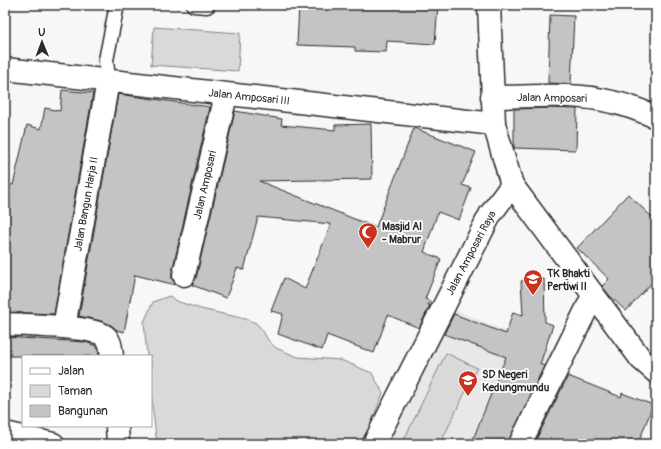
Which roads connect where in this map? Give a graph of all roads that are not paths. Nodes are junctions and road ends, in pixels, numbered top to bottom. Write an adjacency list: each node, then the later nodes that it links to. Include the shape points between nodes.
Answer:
1 (117, 5): 4 (lane, via 106,60)
2 (489, 5): 6 (street)
3 (5, 69): 4 (street, Jalan Amposari III)
4 (108, 81): 5 (street, Jalan Amposari III); 13 (street, Jalan Bangun Harja II)
5 (226, 95): 8 (street, Jalan Amposari III); 10 (street, Jalan Amposari)
6 (492, 97): 7 (street, Jalan Amposari, via 588,98 612,102); 8 (street)
7 (656, 117)
8 (494, 124): 9 (street)
9 (512, 185): 11 (street); 20 (street, Jalan Amposari Raya, via 490,215)
10 (184, 275)
11 (593, 296): 15 (street, via 641,359); 21 (street)
12 (5, 324): 13 (street)
13 (64, 327): 14 (street, via 105,336 110,343)
14 (112, 355)
15 (656, 372)
16 (117, 427): 19 (street)
17 (5, 433): 18 (street)
18 (53, 444)
19 (118, 444)
20 (374, 444)
21 (520, 444)

